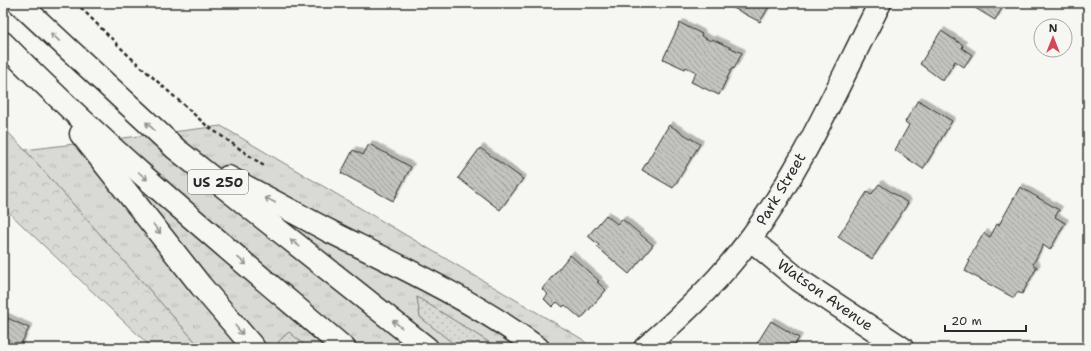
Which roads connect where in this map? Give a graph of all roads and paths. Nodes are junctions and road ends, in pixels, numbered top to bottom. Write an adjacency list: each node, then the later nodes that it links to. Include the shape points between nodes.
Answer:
1 (19, 3): 6 (main road, US 250, one-way to 1)
2 (76, 3): 7 (path, via 129,56 206,125)
3 (880, 3): 8 (main road, Park Street, via 783,189)
4 (3, 43): 5 (main road, US 250)
5 (37, 78): 9 (main road, one-way to 9); 10 (main road, US 250, one-way to 10, via 143,177)
6 (176, 149): 11 (main road, US 250, one-way to 6); 12 (main road, one-way to 6, via 453,293 288,210)
7 (267, 168)
8 (750, 239): 13 (main road, Park Street, via 679,319); 14 (main road, Watson Avenue, via 799,280)
9 (254, 348)
10 (344, 348)
11 (427, 348)
12 (538, 348)
13 (645, 348)
14 (902, 348)

